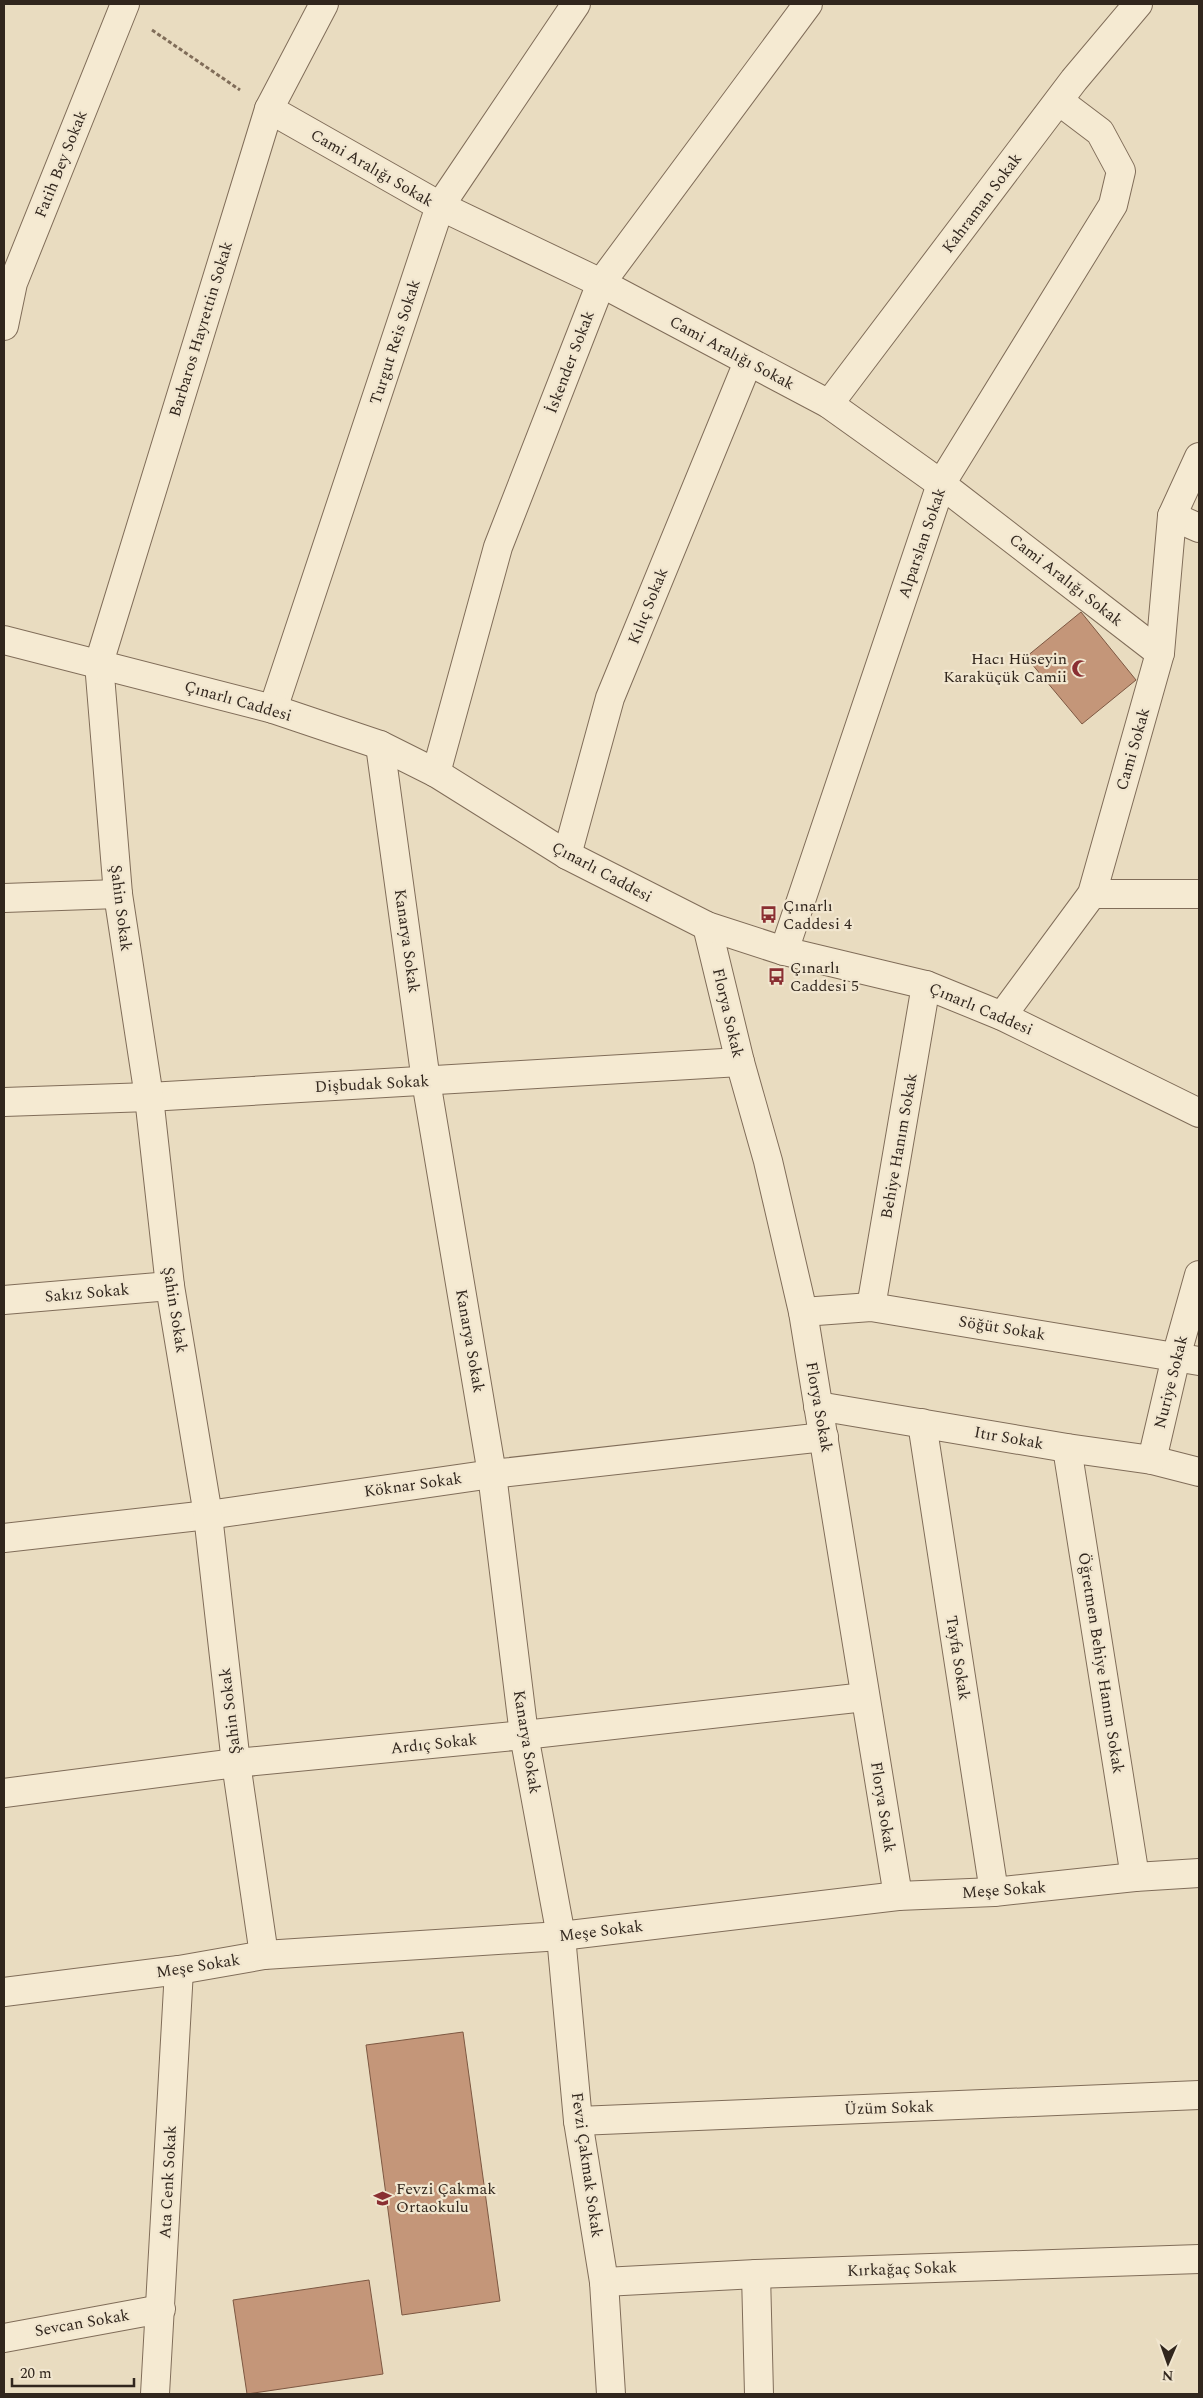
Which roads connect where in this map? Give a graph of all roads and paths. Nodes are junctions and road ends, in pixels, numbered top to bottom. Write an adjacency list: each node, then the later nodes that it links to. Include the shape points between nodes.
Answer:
1 (324, 4): 7 (street, Barbaros Hayrettin Sokak)
2 (576, 4): 8 (street, Turgut Reis Sokak)
3 (808, 4): 9 (street, İskender Sokak)
4 (1138, 4): 6 (street, Kahraman Sokak)
5 (121, 6): 7 (path); 10 (street, Fatih Bey Sokak, via 13,283)
6 (1059, 101): 12 (street, Kahraman Sokak); 14 (street, Alparslan Sokak, via 1100,132 1121,171 1113,205)
7 (269, 109): 8 (street, Cami Aralığı Sokak); 19 (street, Barbaros Hayrettin Sokak)
8 (440, 206): 9 (street, Cami Aralığı Sokak); 20 (street, Turgut Reis Sokak)
9 (601, 283): 11 (street, Cami Aralığı Sokak); 22 (street, İskender Sokak, via 498,546)
10 (4, 326)
11 (748, 362): 12 (street, Cami Aralığı Sokak); 23 (street, Kılıç Sokak, via 610,698)
12 (829, 404): 14 (street, Cami Aralığı Sokak)
13 (1199, 458): 15 (street, Cami Sokak)
14 (941, 484): 18 (street, Cami Aralığı Sokak); 29 (street, Alparslan Sokak)
15 (1172, 516): 16 (street); 18 (street, Cami Sokak)
16 (1199, 528)
17 (4, 640): 19 (street, Çınarlı Caddesi)
18 (1160, 652): 25 (street, Cami Sokak)
19 (99, 663): 20 (street, Çınarlı Caddesi); 24 (street, Şahin Sokak)
20 (273, 709): 21 (street, Çınarlı Caddesi)
21 (380, 745): 22 (street, Çınarlı Caddesi); 33 (street, Kanarya Sokak)
22 (436, 773): 23 (street, Çınarlı Caddesi)
23 (567, 855): 28 (street, Çınarlı Caddesi)
24 (118, 894): 27 (street); 34 (street, Şahin Sokak)
25 (1092, 894): 26 (street); 31 (street, Cami Sokak)
26 (1199, 894)
27 (4, 898)
28 (707, 926): 29 (street, Çınarlı Caddesi); 32 (street, Florya Sokak)
29 (784, 951): 30 (street, Çınarlı Caddesi)
30 (926, 985): 31 (street, Çınarlı Caddesi); 40 (street, Behiye Hanım Sokak)
31 (1002, 1016): 36 (street, Çınarlı Caddesi)
32 (740, 1062): 33 (street, Dişbudak Sokak); 41 (street, Florya Sokak, via 768,1161)
33 (426, 1081): 34 (street, Dişbudak Sokak); 49 (street, Kanarya Sokak)
34 (148, 1097): 35 (street, Dişbudak Sokak); 38 (street, Şahin Sokak)
35 (4, 1102)
36 (1199, 1113)
37 (1199, 1275): 42 (street, Nuriye Sokak)
38 (170, 1286): 39 (street, Sakız Sokak); 50 (street, Şahin Sokak)
39 (4, 1300)
40 (871, 1307): 41 (street, Söğüt Sokak); 42 (street, Söğüt Sokak)
41 (803, 1312): 43 (street, Florya Sokak)
42 (1188, 1359): 47 (street, Nuriye Sokak)
43 (818, 1406): 44 (street, Itır Sokak); 45 (street, Florya Sokak)
44 (922, 1423): 46 (street, Itır Sokak); 58 (street, Tayfa Sokak)
45 (824, 1437): 49 (street, Köknar Sokak); 52 (street, Florya Sokak)
46 (1067, 1448): 47 (street, Itır Sokak); 57 (street, Öğretmen Behiye Hanım Sokak)
47 (1152, 1460): 48 (street, Itır Sokak)
48 (1199, 1472)
49 (492, 1474): 50 (street, Köknar Sokak); 53 (street, Kanarya Sokak)
50 (208, 1515): 51 (street, Köknar Sokak); 54 (street, Şahin Sokak)
51 (4, 1538)
52 (865, 1697): 53 (street, Ardıç Sokak); 59 (street, Florya Sokak)
53 (524, 1735): 54 (street, Ardıç Sokak); 60 (street, Kanarya Sokak)
54 (236, 1763): 55 (street, Ardıç Sokak); 61 (street, Şahin Sokak)
55 (4, 1793)
56 (1199, 1873): 57 (street, Meşe Sokak)
57 (1135, 1877): 58 (street, Meşe Sokak)
58 (994, 1892): 59 (street, Meşe Sokak)
59 (898, 1896): 60 (street, Meşe Sokak)
60 (561, 1936): 61 (street, Meşe Sokak); 65 (street, Fevzi Çakmak Sokak)
61 (264, 1955): 62 (street, Meşe Sokak)
62 (179, 1970): 63 (street, Meşe Sokak); 69 (street, Ata Cenk Sokak)
63 (4, 1992)
64 (1199, 2095): 65 (street, Üzüm Sokak)
65 (578, 2121): 68 (street, Fevzi Çakmak Sokak)
66 (1199, 2259): 67 (street, Kırkağaç Sokak)
67 (756, 2274): 68 (street, Kırkağaç Sokak); 73 (street)
68 (604, 2282): 72 (street, Fevzi Çakmak Sokak)
69 (161, 2309): 70 (street, Sevcan Sokak); 71 (street, Ata Cenk Sokak)
70 (4, 2338)
71 (155, 2394)
72 (611, 2394)
73 (759, 2394)

